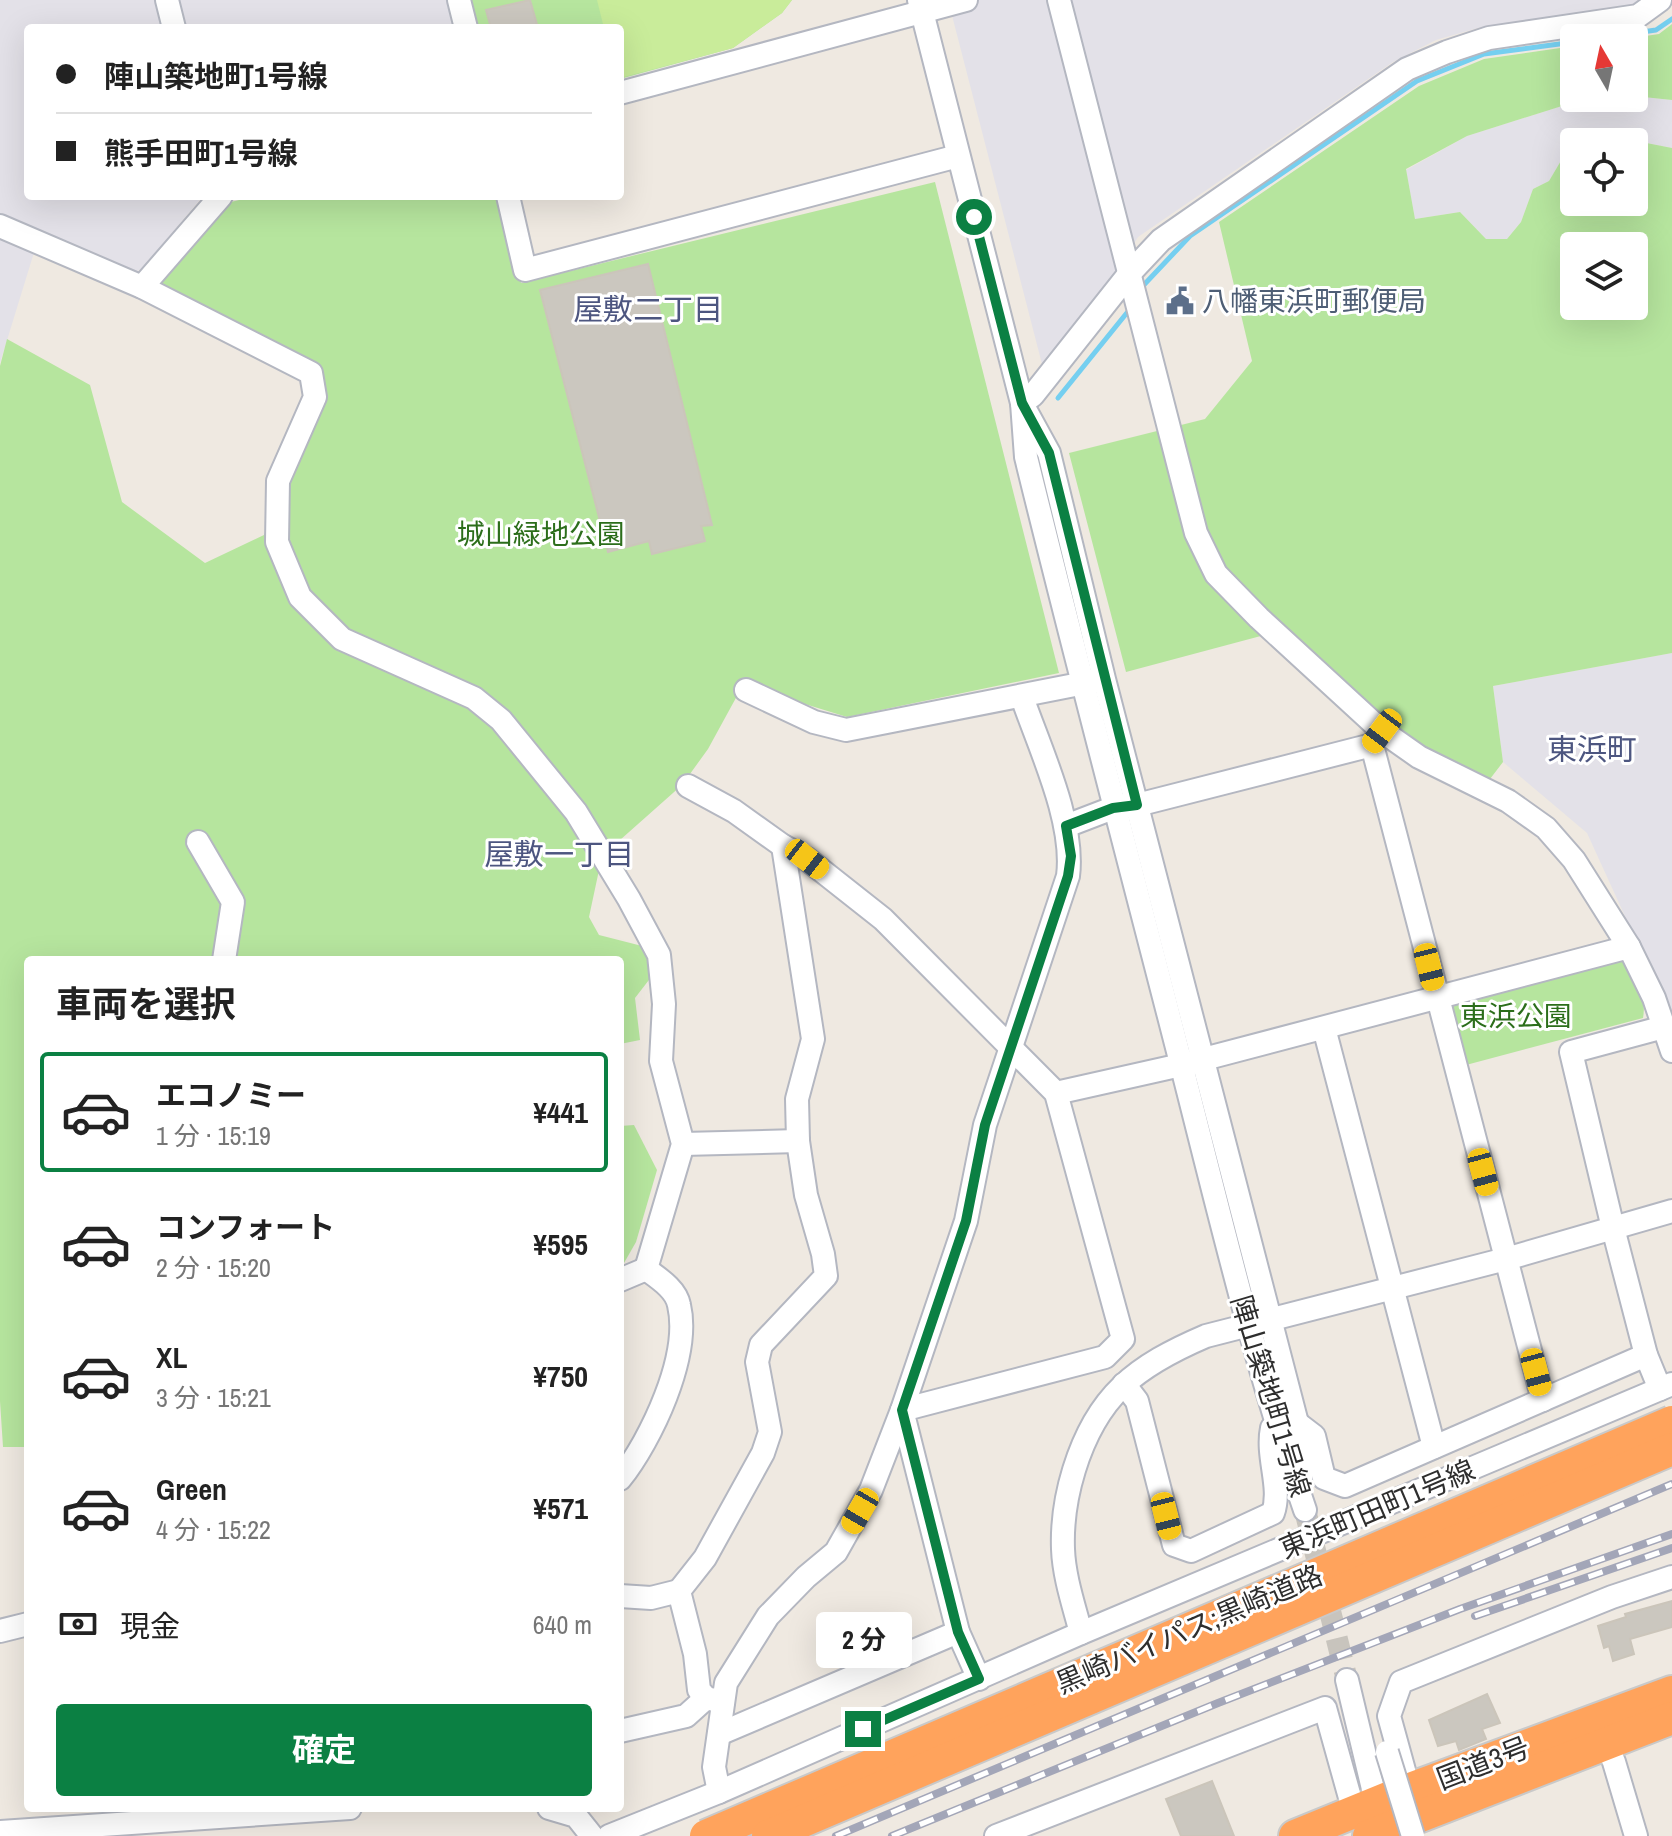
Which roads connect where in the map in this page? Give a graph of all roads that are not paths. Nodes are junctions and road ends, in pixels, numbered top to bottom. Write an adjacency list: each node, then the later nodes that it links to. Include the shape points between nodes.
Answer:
1 (167, 0): 7 (street)
2 (459, 0): 8 (street)
3 (966, 0): 6 (street)
4 (1059, 0): 14 (street)
5 (1660, 0): 14 (street, via 1638,16 1489,38 1407,69 1161,240)
6 (920, 5): 9 (street); 10 (street, 陣山築地町1号線)
7 (173, 24)
8 (465, 24)
9 (624, 92)
10 (958, 156): 12 (street, via 525,270); 16 (street, 陣山築地町1号線)
11 (216, 200): 15 (street)
12 (509, 200)
13 (0, 226): 15 (street)
14 (1130, 279): 16 (street); 21 (street, via 1196,533 1216,574)
15 (142, 287): 40 (street, via 311,373 315,397 278,481 277,542 300,597 342,639 474,698 501,720 576,812 659,955 664,1004 661,1061)
16 (1022, 403): 17 (street, 陣山築地町1号線, via 1049,453); 18 (street, 陣山築地町1号線, via 1026,457)
17 (1104, 679): 18 (street); 23 (street, 陣山築地町1号線)
18 (1082, 684): 20 (street); 24 (street, 陣山築地町1号線)
19 (746, 690): 20 (street, via 814,722 846,730)
20 (1022, 697): 25 (street)
21 (1377, 738): 23 (street); 28 (street, via 1508,801 1546,828 1574,860); 31 (street)
22 (688, 786): 27 (street)
23 (1137, 805): 24 (street); 36 (street, 陣山築地町1号線)
24 (1113, 808): 25 (street); 37 (street, 陣山築地町1号線)
25 (1066, 826): 34 (street, via 1068,876)
26 (198, 842): 29 (street, via 233,902)
27 (783, 846): 34 (street, via 883,919); 39 (street, via 813,1039 797,1099)
28 (1629, 947): 31 (street); 32 (street)
29 (225, 956)
30 (1672, 989): 32 (street, via 1666,990)
31 (1437, 997): 33 (street); 43 (street)
32 (1668, 1018): 35 (street); 42 (street, via 1571,1052)
33 (1324, 1028): 36 (street); 46 (street)
34 (1011, 1045): 38 (street); 53 (street, via 985,1125 966,1221)
35 (1672, 1051)
36 (1204, 1059): 37 (street); 47 (street, 陣山築地町1号線)
37 (1181, 1065): 38 (street); 48 (street, 陣山築地町1号線)
38 (1056, 1093): 53 (street, via 1123,1339 1105,1357)
39 (798, 1141): 40 (street); 61 (street, via 826,1276 761,1345 757,1362 770,1432 705,1558)
40 (683, 1144): 44 (street)
41 (1672, 1211): 42 (street)
42 (1613, 1228): 43 (street); 49 (street)
43 (1506, 1259): 46 (street); 52 (street)
44 (646, 1269): 45 (street); 59 (street, via 664,1281 679,1303 680,1343 650,1435)
45 (624, 1278)
46 (1391, 1288): 47 (street); 57 (street)
47 (1271, 1321): 48 (street); 56 (street, 陣山築地町1号線)
48 (1248, 1327): 50 (street, via 1206,1336 1167,1353); 54 (street, 陣山築地町1号線)
49 (1646, 1355): 51 (street); 52 (street)
50 (1124, 1384): 54 (street, via 1137,1401 1174,1545 1191,1551 1273,1513 1277,1502 1268,1445); 66 (street, via 1093,1421 1065,1502 1063,1551)
51 (1666, 1387): 66 (street, 東浜町田町1号線)
52 (1543, 1400): 57 (street)
53 (902, 1410): 65 (street); 70 (street, via 871,1490 836,1552 768,1616)
54 (1273, 1419): 56 (street, 陣山築地町1号線, via 1305,1510)
55 (1672, 1422): 85 (highway, 黒崎バイパス;黒崎道路, bridge)
56 (1297, 1423): 57 (street, via 1314,1436 1324,1478 1345,1486)
57 (1434, 1447)
58 (1672, 1449): 86 (highway, 黒崎バイパス;黒崎道路, bridge)
59 (624, 1473)
60 (1672, 1577): 76 (street, via 1401,1682 1389,1716)
61 (679, 1591): 62 (street, via 651,1598); 70 (street, via 699,1690)
62 (624, 1596)
63 (24, 1625): 64 (street)
64 (0, 1631)
65 (958, 1632): 67 (street); 73 (street)
66 (1081, 1633): 67 (street, 東浜町田町1号線)
67 (979, 1679): 77 (street, 東浜町田町1号線)
68 (1347, 1680): 81 (street)
69 (1672, 1692): 76 (highway, 国道3号)
70 (715, 1700): 72 (street, via 686,1716); 73 (street)
71 (1672, 1718): 74 (highway, 国道3号)
72 (624, 1730)
73 (719, 1734): 77 (street, via 714,1767)
74 (1606, 1743): 81 (highway, 国道3号); 89 (street)
75 (1387, 1752): 81 (street, bridge)
76 (1410, 1789): 81 (highway, 国道3号)
77 (719, 1792): 84 (street, 東浜町田町1号線)
78 (233, 1812): 80 (street)
79 (562, 1812): 83 (street, via 576,1816)
80 (86, 1817): 82 (street)
81 (1380, 1826): 87 (street, via 1325,1708); 88 (highway, 国道3号)
82 (0, 1832)
83 (592, 1836)
84 (609, 1836)
85 (706, 1836)
86 (768, 1836)
87 (996, 1836)
88 (1295, 1836)
89 (1636, 1836)

